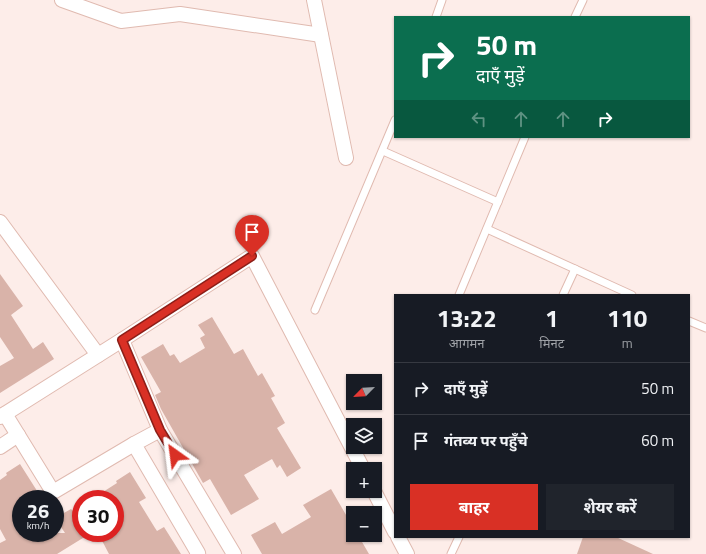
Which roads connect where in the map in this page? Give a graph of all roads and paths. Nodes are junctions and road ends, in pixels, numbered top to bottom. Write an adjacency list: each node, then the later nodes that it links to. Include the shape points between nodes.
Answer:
1 (62, 0): 7 (street, via 121,21 180,14)
2 (314, 0): 7 (street)
3 (442, 0): 5 (lane)
4 (582, 0): 6 (lane)
5 (436, 16)
6 (575, 16)
7 (321, 35): 11 (street)
8 (394, 123): 10 (lane)
9 (525, 138): 12 (lane)
10 (383, 151): 12 (lane); 19 (lane)
11 (346, 158)
12 (498, 202): 14 (lane)
13 (0, 222): 23 (street)
14 (487, 229): 15 (lane); 16 (lane)
15 (574, 269): 17 (lane); 18 (lane)
16 (459, 294)
17 (563, 294)
18 (630, 294)
19 (316, 310)
20 (690, 321): 21 (lane)
21 (706, 328)
22 (122, 340): 23 (street); 25 (street); 29 (street, via 252,256)
23 (98, 355): 24 (street)
24 (2, 416): 26 (street)
25 (160, 430): 27 (street); 35 (street)
26 (18, 435): 27 (street, via 52,492); 28 (street)
27 (134, 444): 34 (street)
28 (0, 447)
29 (359, 462)
30 (378, 498): 31 (street)
31 (394, 530)
32 (398, 538): 36 (street)
33 (458, 538): 37 (lane)
34 (197, 554)
35 (234, 554)
36 (406, 554)
37 (451, 554)

